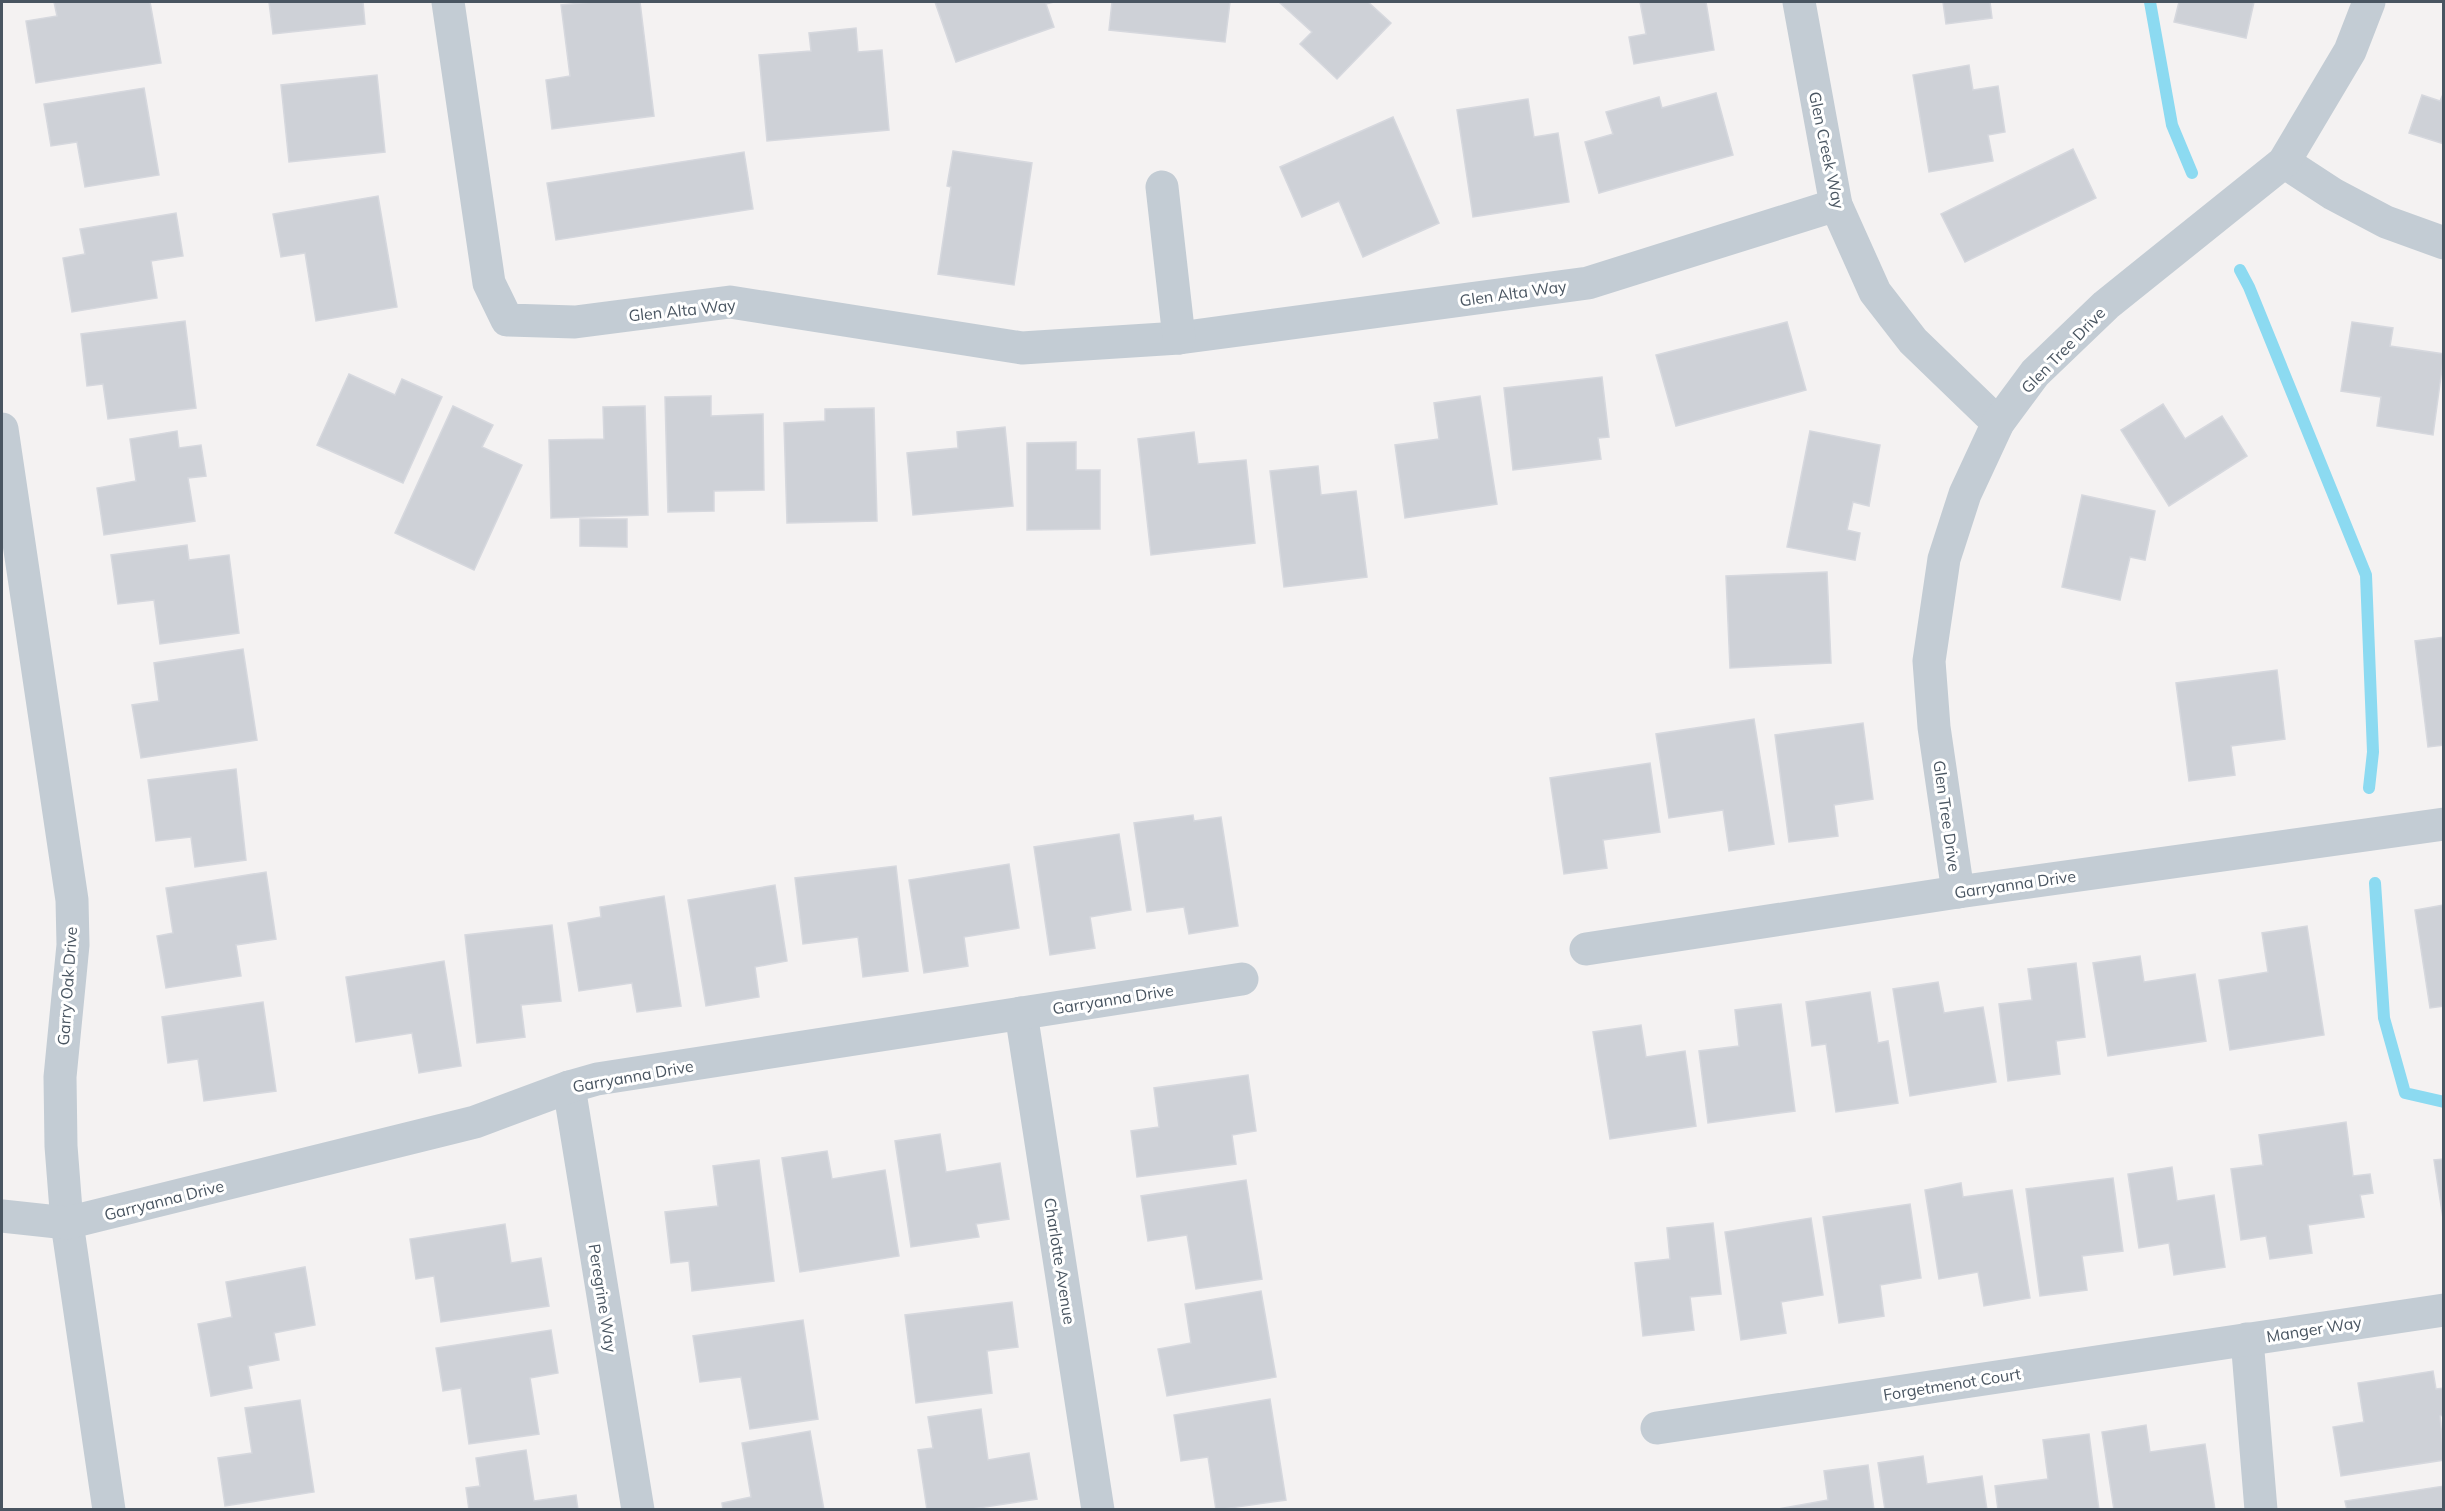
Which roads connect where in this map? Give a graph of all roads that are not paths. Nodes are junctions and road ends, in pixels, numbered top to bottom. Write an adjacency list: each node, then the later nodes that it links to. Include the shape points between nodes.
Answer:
1 (448, 2): 8 (street, Glen Alta Way, via 489,283 507,320 575,322 730,302 1022,348)
2 (1799, 2): 6 (street, Glen Creek Way)
3 (2369, 2): 4 (street, Glen Tree Drive, via 2350,51)
4 (2284, 162): 7 (street, via 2333,195 2386,222); 9 (street, Glen Tree Drive, via 2106,305 2035,373)
5 (1162, 187): 8 (street)
6 (1836, 205): 8 (street, Glen Alta Way, via 1588,283); 9 (street, Glen Creek Way, via 1875,292 1913,341)
7 (2444, 243)
8 (1179, 338)
9 (1998, 423): 12 (street, Glen Tree Drive, via 1965,494 1944,559 1929,661 1934,727)
10 (2, 429): 18 (street, Garry Oak Drive, via 72,900 73,945 59,1109)
11 (2444, 824): 12 (street, Garryanna Drive)
12 (1958, 892): 13 (street, Garryanna Drive)
13 (1586, 949)
14 (1242, 979): 15 (street, Garryanna Drive)
15 (1022, 1013): 16 (street, Garryanna Drive, via 597,1079); 24 (street, Charlotte Avenue)
16 (569, 1087): 18 (street, Garryanna Drive, via 475,1122); 23 (street, Peregrine Way)
17 (2, 1216): 18 (street, Garryanna Drive)
18 (68, 1223): 22 (street, Garry Oak Drive)
19 (2444, 1310): 20 (street, Manger Way)
20 (2247, 1339): 21 (street, Forgetmenot Court); 25 (street, Manger Way)
21 (1657, 1428)
22 (109, 1509)
23 (638, 1509)
24 (1098, 1509)
25 (2261, 1509)

